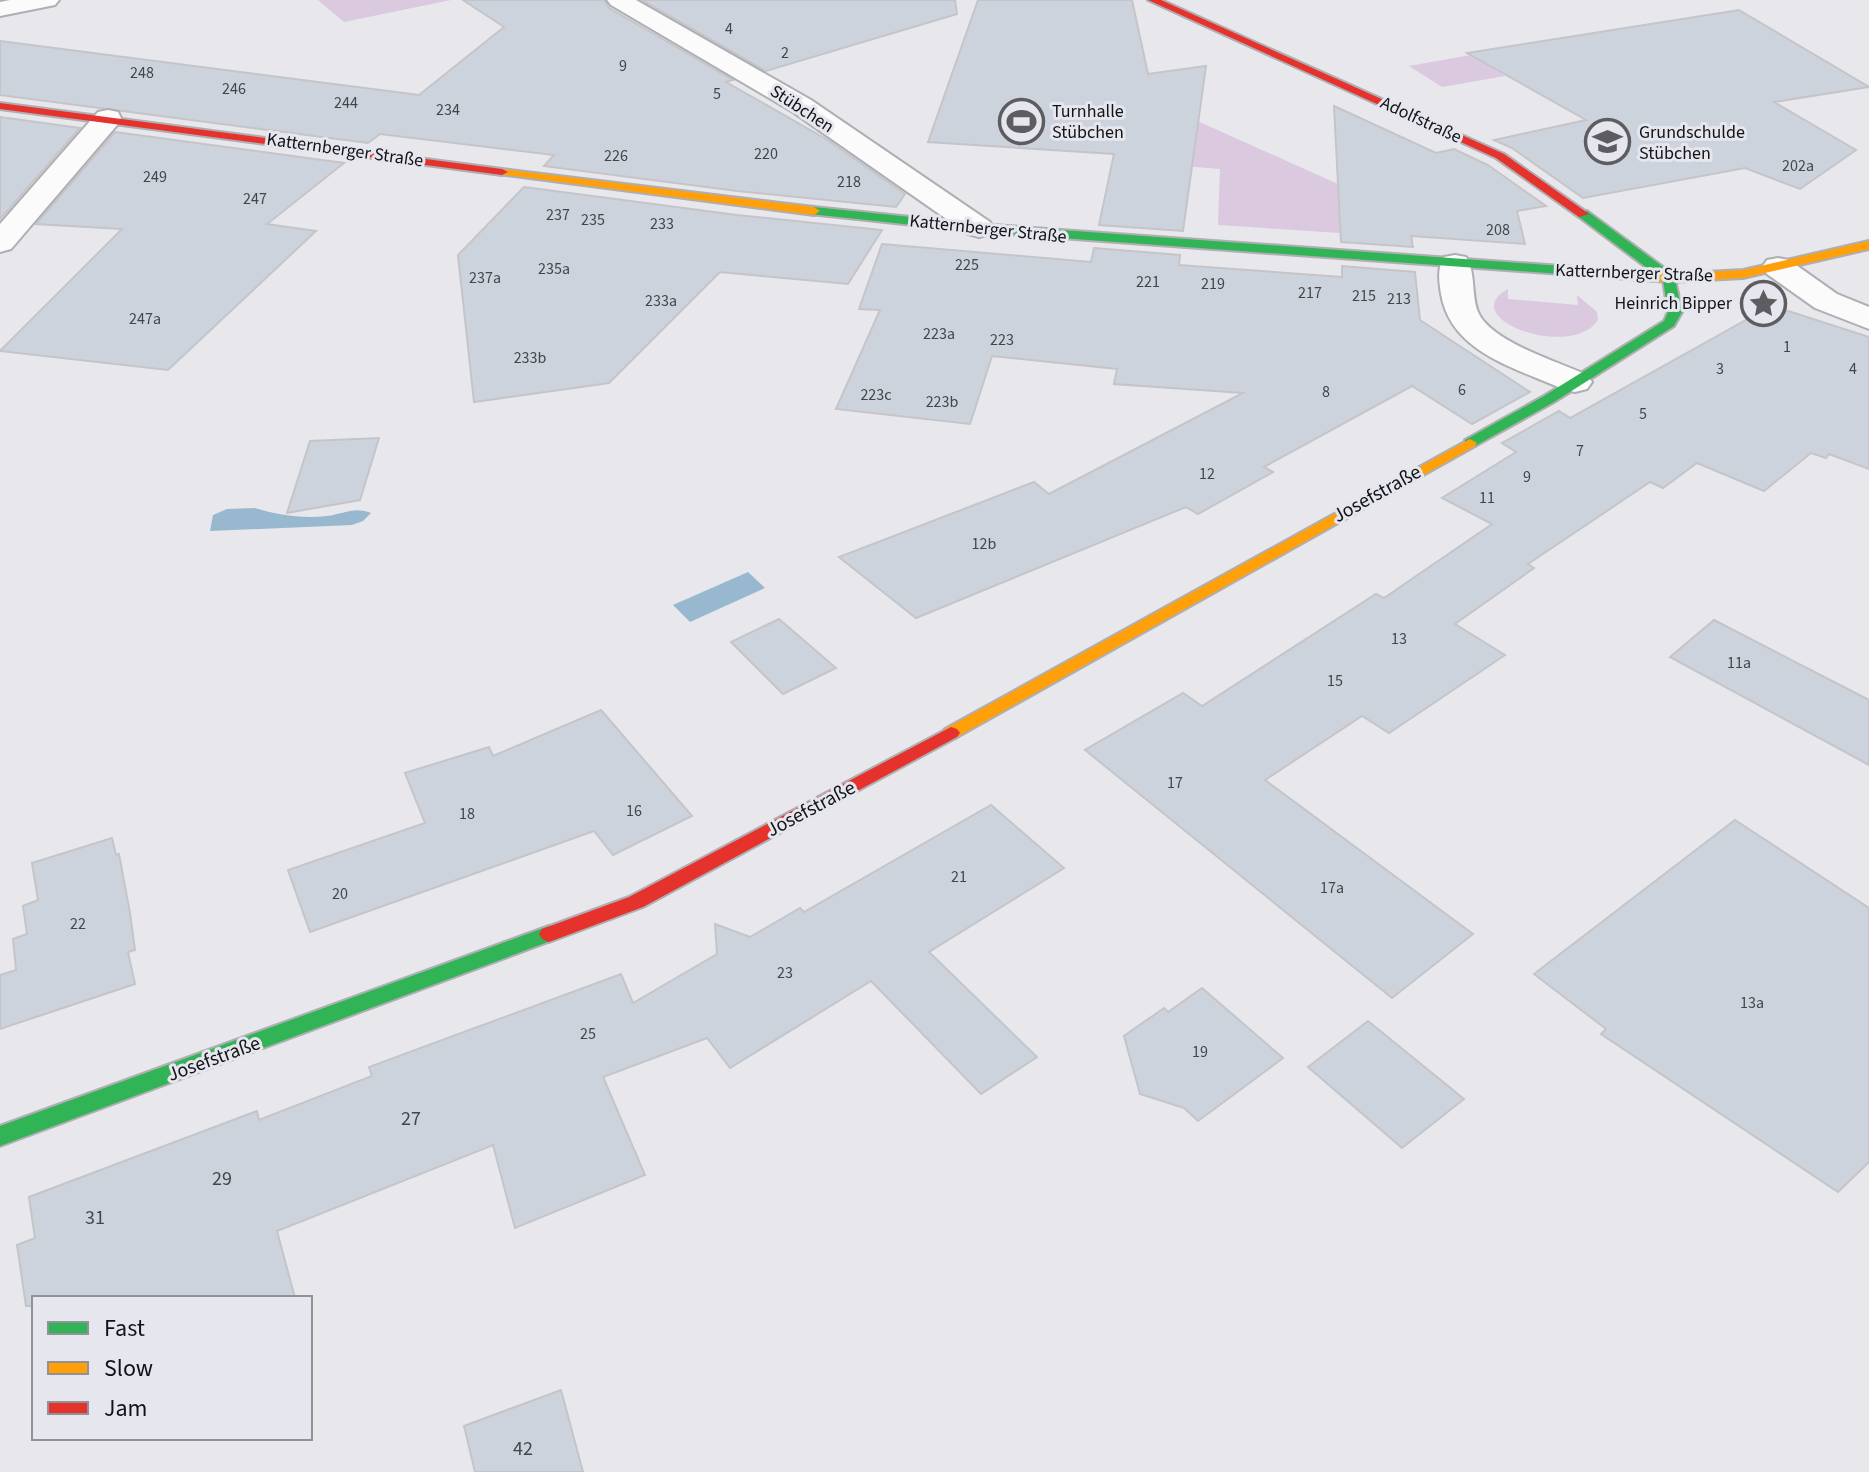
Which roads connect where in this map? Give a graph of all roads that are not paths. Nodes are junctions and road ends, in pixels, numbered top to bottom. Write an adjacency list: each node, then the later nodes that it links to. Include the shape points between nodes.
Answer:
1 (47, 0): 4 (street)
2 (619, 0): 7 (street, Stübchen, via 802,106)
3 (1153, 0): 12 (street, Adolfstraße, via 1500,156)
4 (0, 9)
5 (0, 106): 6 (street, Katternberger Straße)
6 (108, 118): 7 (street, Katternberger Straße, via 722,201); 8 (street)
7 (979, 228): 10 (street, Katternberger Straße)
8 (0, 243)
9 (1869, 245): 11 (street, Katternberger Straße)
10 (1455, 264): 12 (street, Katternberger Straße); 14 (street, via 1469,326)
11 (1778, 267): 12 (street, Katternberger Straße); 13 (street, via 1826,301)
12 (1669, 278): 14 (street, Josefstraße, via 1675,312 1669,323)
13 (1869, 319)
14 (1575, 382): 15 (street, Josefstraße, via 966,725 636,902)
15 (0, 1136)

